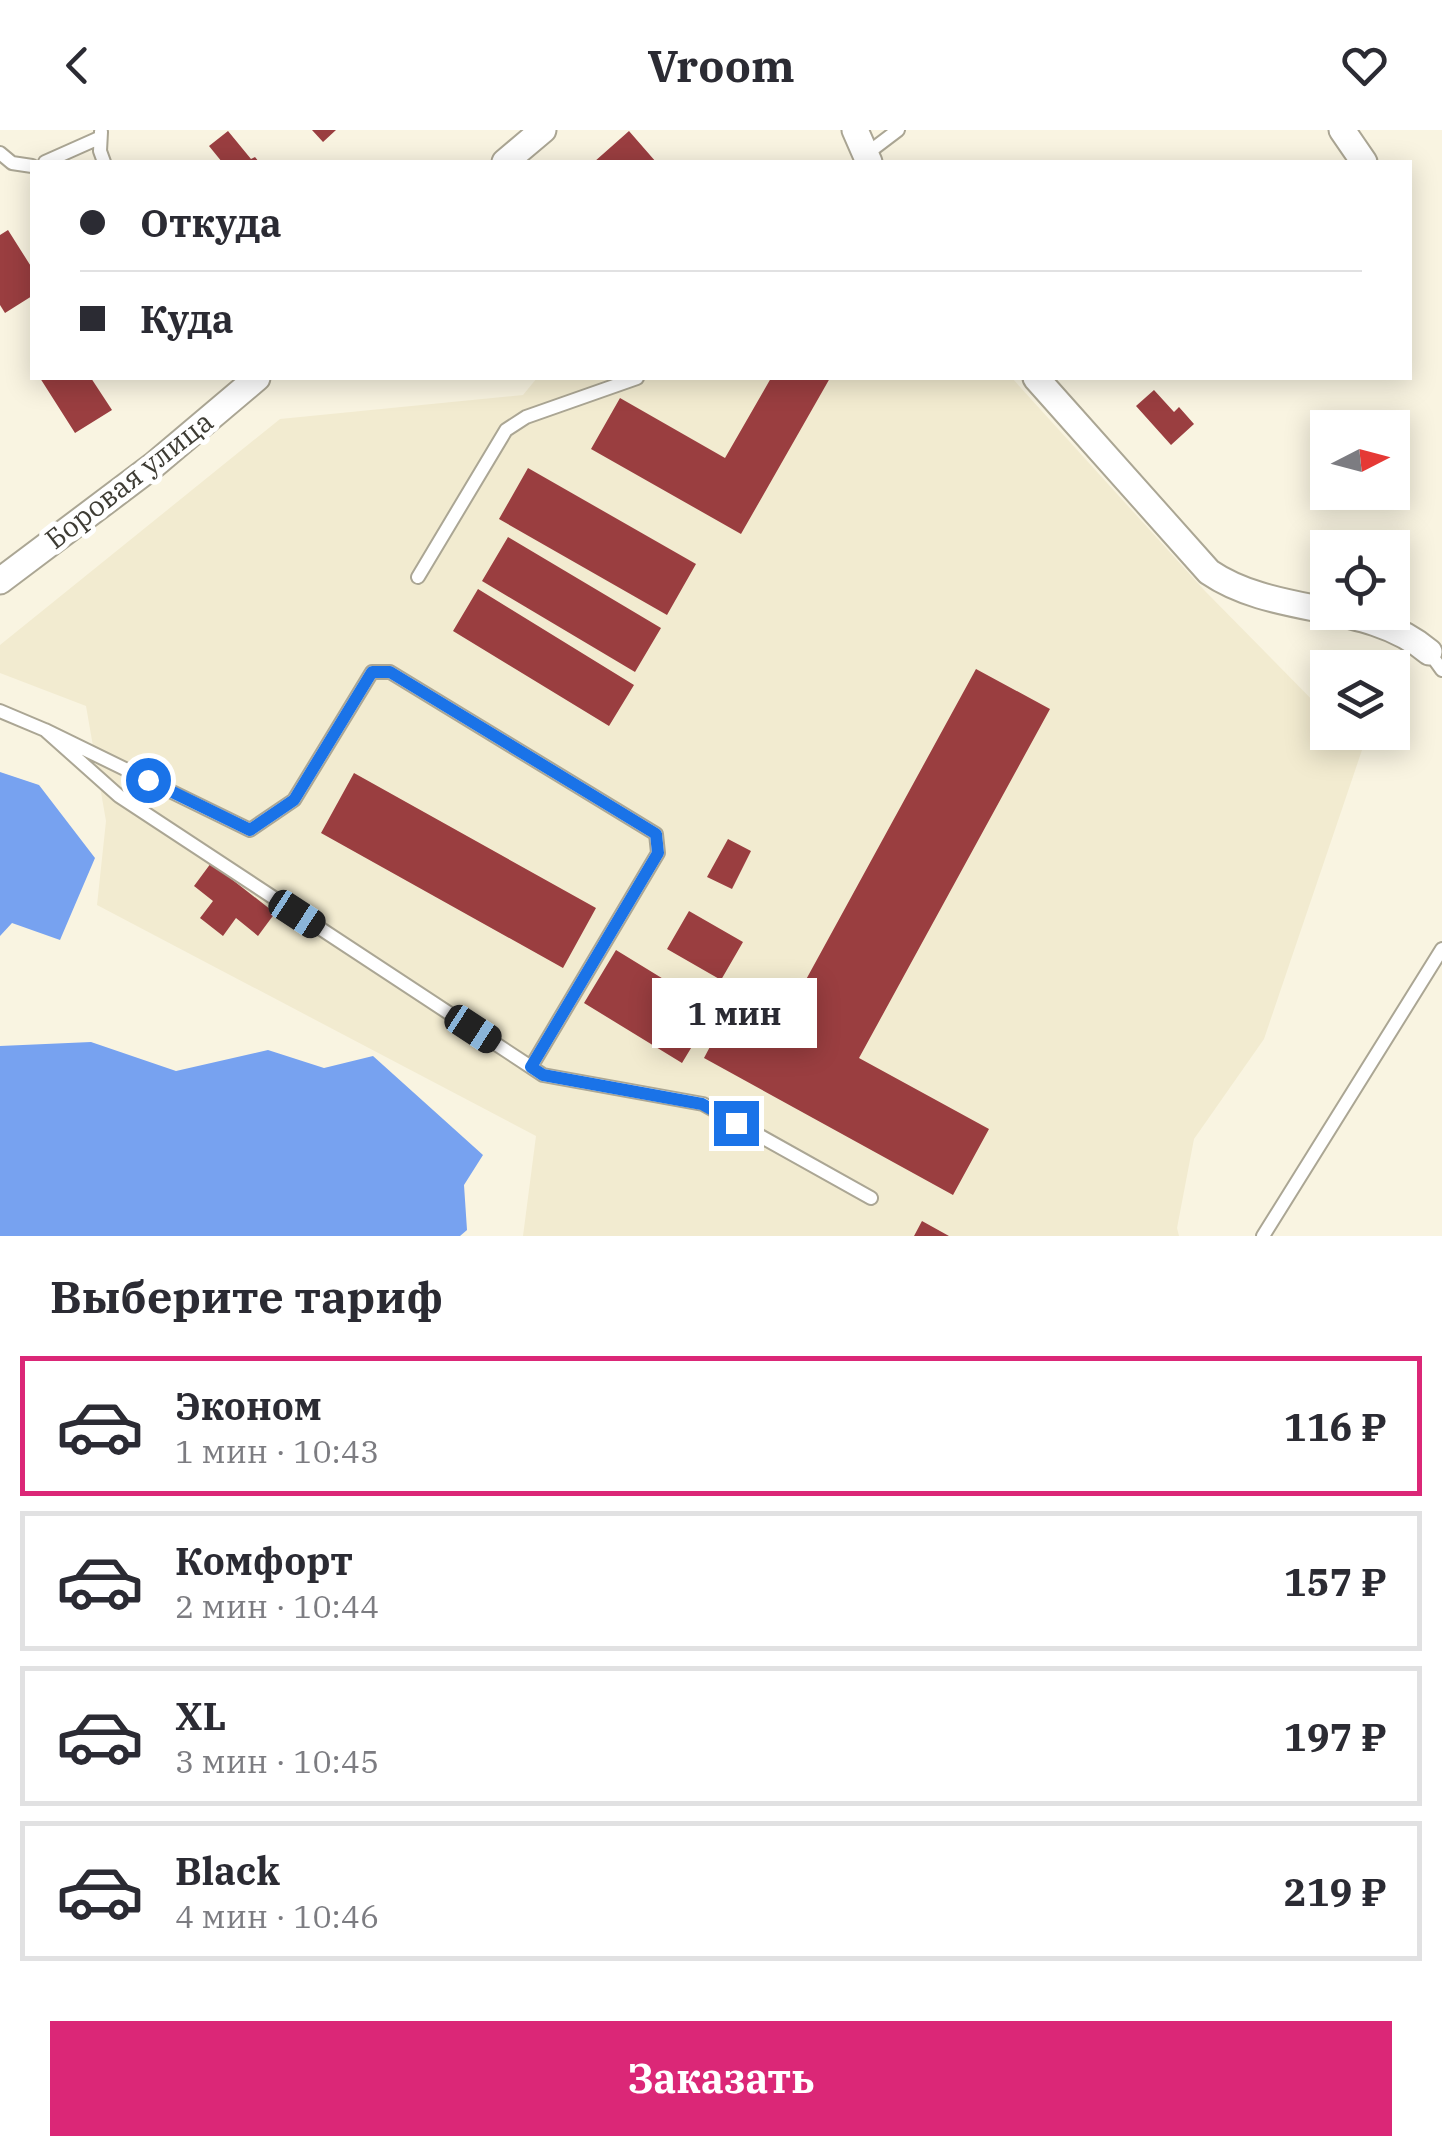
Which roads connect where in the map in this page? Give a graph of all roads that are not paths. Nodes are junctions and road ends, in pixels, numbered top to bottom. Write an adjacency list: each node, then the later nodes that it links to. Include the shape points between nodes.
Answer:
1 (543, 130): 10 (street)
2 (855, 130): 7 (street)
3 (898, 130): 7 (lane)
4 (1342, 130): 11 (street)
5 (100, 134): 8 (lane); 9 (lane)
6 (0, 153): 12 (lane)
7 (867, 159)
8 (48, 160)
9 (104, 160)
10 (508, 160)
11 (1363, 160)
12 (30, 166)
13 (254, 380): 17 (street, Боровая улица)
14 (631, 380): 16 (lane, via 506,430)
15 (1038, 380): 18 (street, via 1209,572 1232,588 1394,628)
16 (418, 577)
17 (0, 581)
18 (1435, 661)
19 (0, 711): 20 (lane)
20 (45, 730): 22 (lane, via 118,796); 22 (lane, via 250,830 294,800 372,672 390,672 656,834 658,853)
21 (1442, 949): 24 (lane)
22 (531, 1067): 23 (lane, via 543,1075 702,1104)
23 (871, 1198)
24 (1264, 1236)

